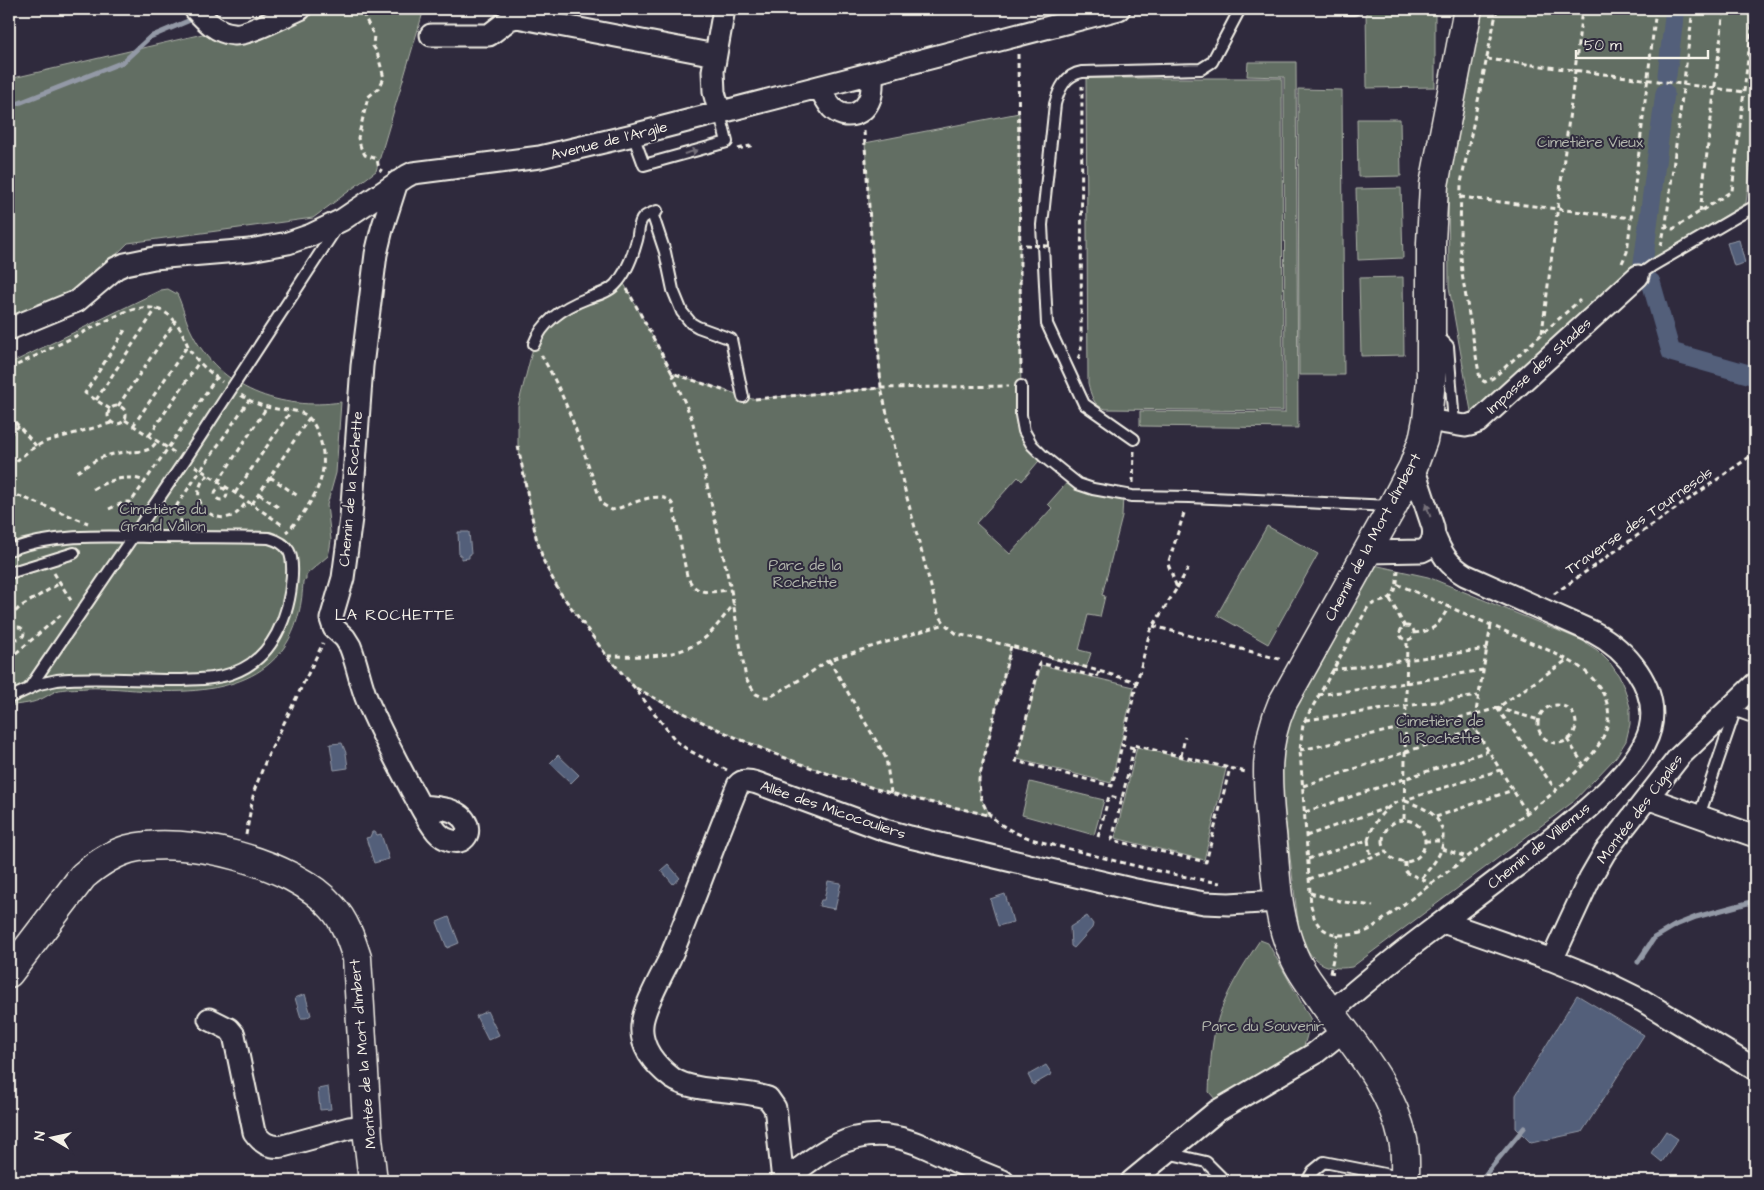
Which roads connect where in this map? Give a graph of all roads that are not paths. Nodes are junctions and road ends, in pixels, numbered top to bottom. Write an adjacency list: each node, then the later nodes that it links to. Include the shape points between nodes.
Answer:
1 (300, 9): 8 (street, via 238,34 216,28)
2 (724, 9): 10 (street)
3 (1118, 9): 11 (street, Avenue de l'Argile)
4 (1240, 9): 26 (lane, via 1212,62 1202,69 1082,72 1067,78 1056,99 1042,225 1047,324 1086,406)
5 (1346, 9): 6 (lane)
6 (1354, 9)
7 (1468, 9): 20 (street, Chemin de la Mort d'Imbert, via 1434,185)
8 (196, 10)
9 (431, 35): 10 (street, via 489,35 517,17)
10 (715, 55): 13 (street, via 713,83)
11 (872, 74): 12 (street, Avenue de l'Argile); 12 (street, via 870,98 862,110 852,116 840,114 831,107)
12 (820, 88): 13 (street, Avenue de l'Argile)
13 (720, 114): 14 (street, Avenue de l'Argile); 14 (lane, one-way to 13, via 644,165 727,142)
14 (633, 135): 15 (street, Avenue de l'Argile, via 533,158 418,172)
15 (397, 182): 17 (street, Avenue de l'Argile); 41 (street, Chemin de la Rochette, via 376,254 362,366 351,518 343,578 332,624 350,646 371,710)
16 (1755, 206): 18 (lane)
17 (342, 220): 19 (street, Avenue de l'Argile, via 299,239 266,248 160,257 125,264 77,301); 30 (lane)
18 (1638, 276): 25 (street, Impasse des Stades, via 1478,422 1468,426)
19 (9, 329)
20 (1431, 336): 24 (street, Chemin de la Mort d'Imbert); 25 (lane, via 1448,346)
21 (534, 344): 23 (lane, via 544,326 556,314 609,290 621,278 641,220 655,212 678,304 691,323 731,340)
22 (1021, 386): 28 (lane, via 1021,415 1024,431 1032,446 1078,484 1132,496)
23 (743, 397)
24 (1427, 420): 25 (street, Impasse des Stades); 27 (street, Chemin de la Mort d'Imbert)
25 (1454, 424)
26 (1134, 439)
27 (1413, 467): 28 (street, Chemin de la Mort d'Imbert); 29 (street, Chemin de Villemus, one-way to 27)
28 (1393, 506): 32 (street, Chemin de la Mort d'Imbert)
29 (1434, 535): 32 (street, via 1430,545 1422,550); 45 (street, Chemin de Villemus, via 1445,559 1457,570 1479,583 1605,638 1624,654 1645,682 1652,714 1647,738 1618,779 1581,815)
30 (134, 536): 31 (lane, via 50,540); 36 (lane); 36 (lane, via 269,538 282,543 290,553 292,586 281,628 257,659 233,673 205,679 63,679)
31 (9, 550)
32 (1368, 552): 44 (street, Chemin de la Mort d'Imbert, via 1282,704 1272,730 1268,783)
33 (74, 553): 34 (lane)
34 (9, 573)
35 (1755, 684): 38 (street, Montée des Cigales)
36 (30, 688): 37 (lane)
37 (9, 698)
38 (1738, 705): 39 (lane); 40 (street, Montée des Cigales, via 1686,750); 42 (lane)
39 (1755, 718)
40 (1646, 798): 42 (street); 46 (street, Montée des Cigales, via 1605,852)
41 (421, 806)
42 (1700, 816): 43 (street)
43 (1754, 832)
44 (1279, 901): 49 (street, Chemin de la Mort d'Imbert, via 1294,957); 57 (street, Allée des Micocouliers, via 1218,904 1131,889 910,837 745,781 738,785 704,876 644,1015 642,1036 652,1058 680,1082 768,1098 776,1116)
45 (1443, 922): 46 (street); 49 (street, Chemin de Villemus, via 1362,985)
46 (1552, 960): 50 (street, via 1643,1002)
47 (9, 974): 51 (street, Montée de la Mort d'Imbert, via 83,876 95,865 127,850 166,846 214,850 240,856 280,872 304,884 331,906 346,926 356,958)
48 (209, 1019): 51 (street, via 234,1035 252,1126 267,1145 283,1146)
49 (1337, 1021): 52 (street, Chemin de Villemus, via 1314,1054 1217,1110); 55 (street, via 1376,1076 1394,1112 1403,1141)
50 (1755, 1069)
51 (368, 1126): 56 (street, Montée de la Mort d'Imbert)
52 (1166, 1153): 54 (lane, via 1206,1162); 59 (street, Chemin de Villemus)
53 (972, 1176): 57 (street, via 908,1139 871,1136 835,1145); 58 (street)
54 (1223, 1179)
55 (1404, 1180): 60 (lane, via 1324,1162 1312,1171)
56 (373, 1181)
57 (783, 1181)
58 (1003, 1181)
59 (1132, 1181)
60 (1307, 1181)

